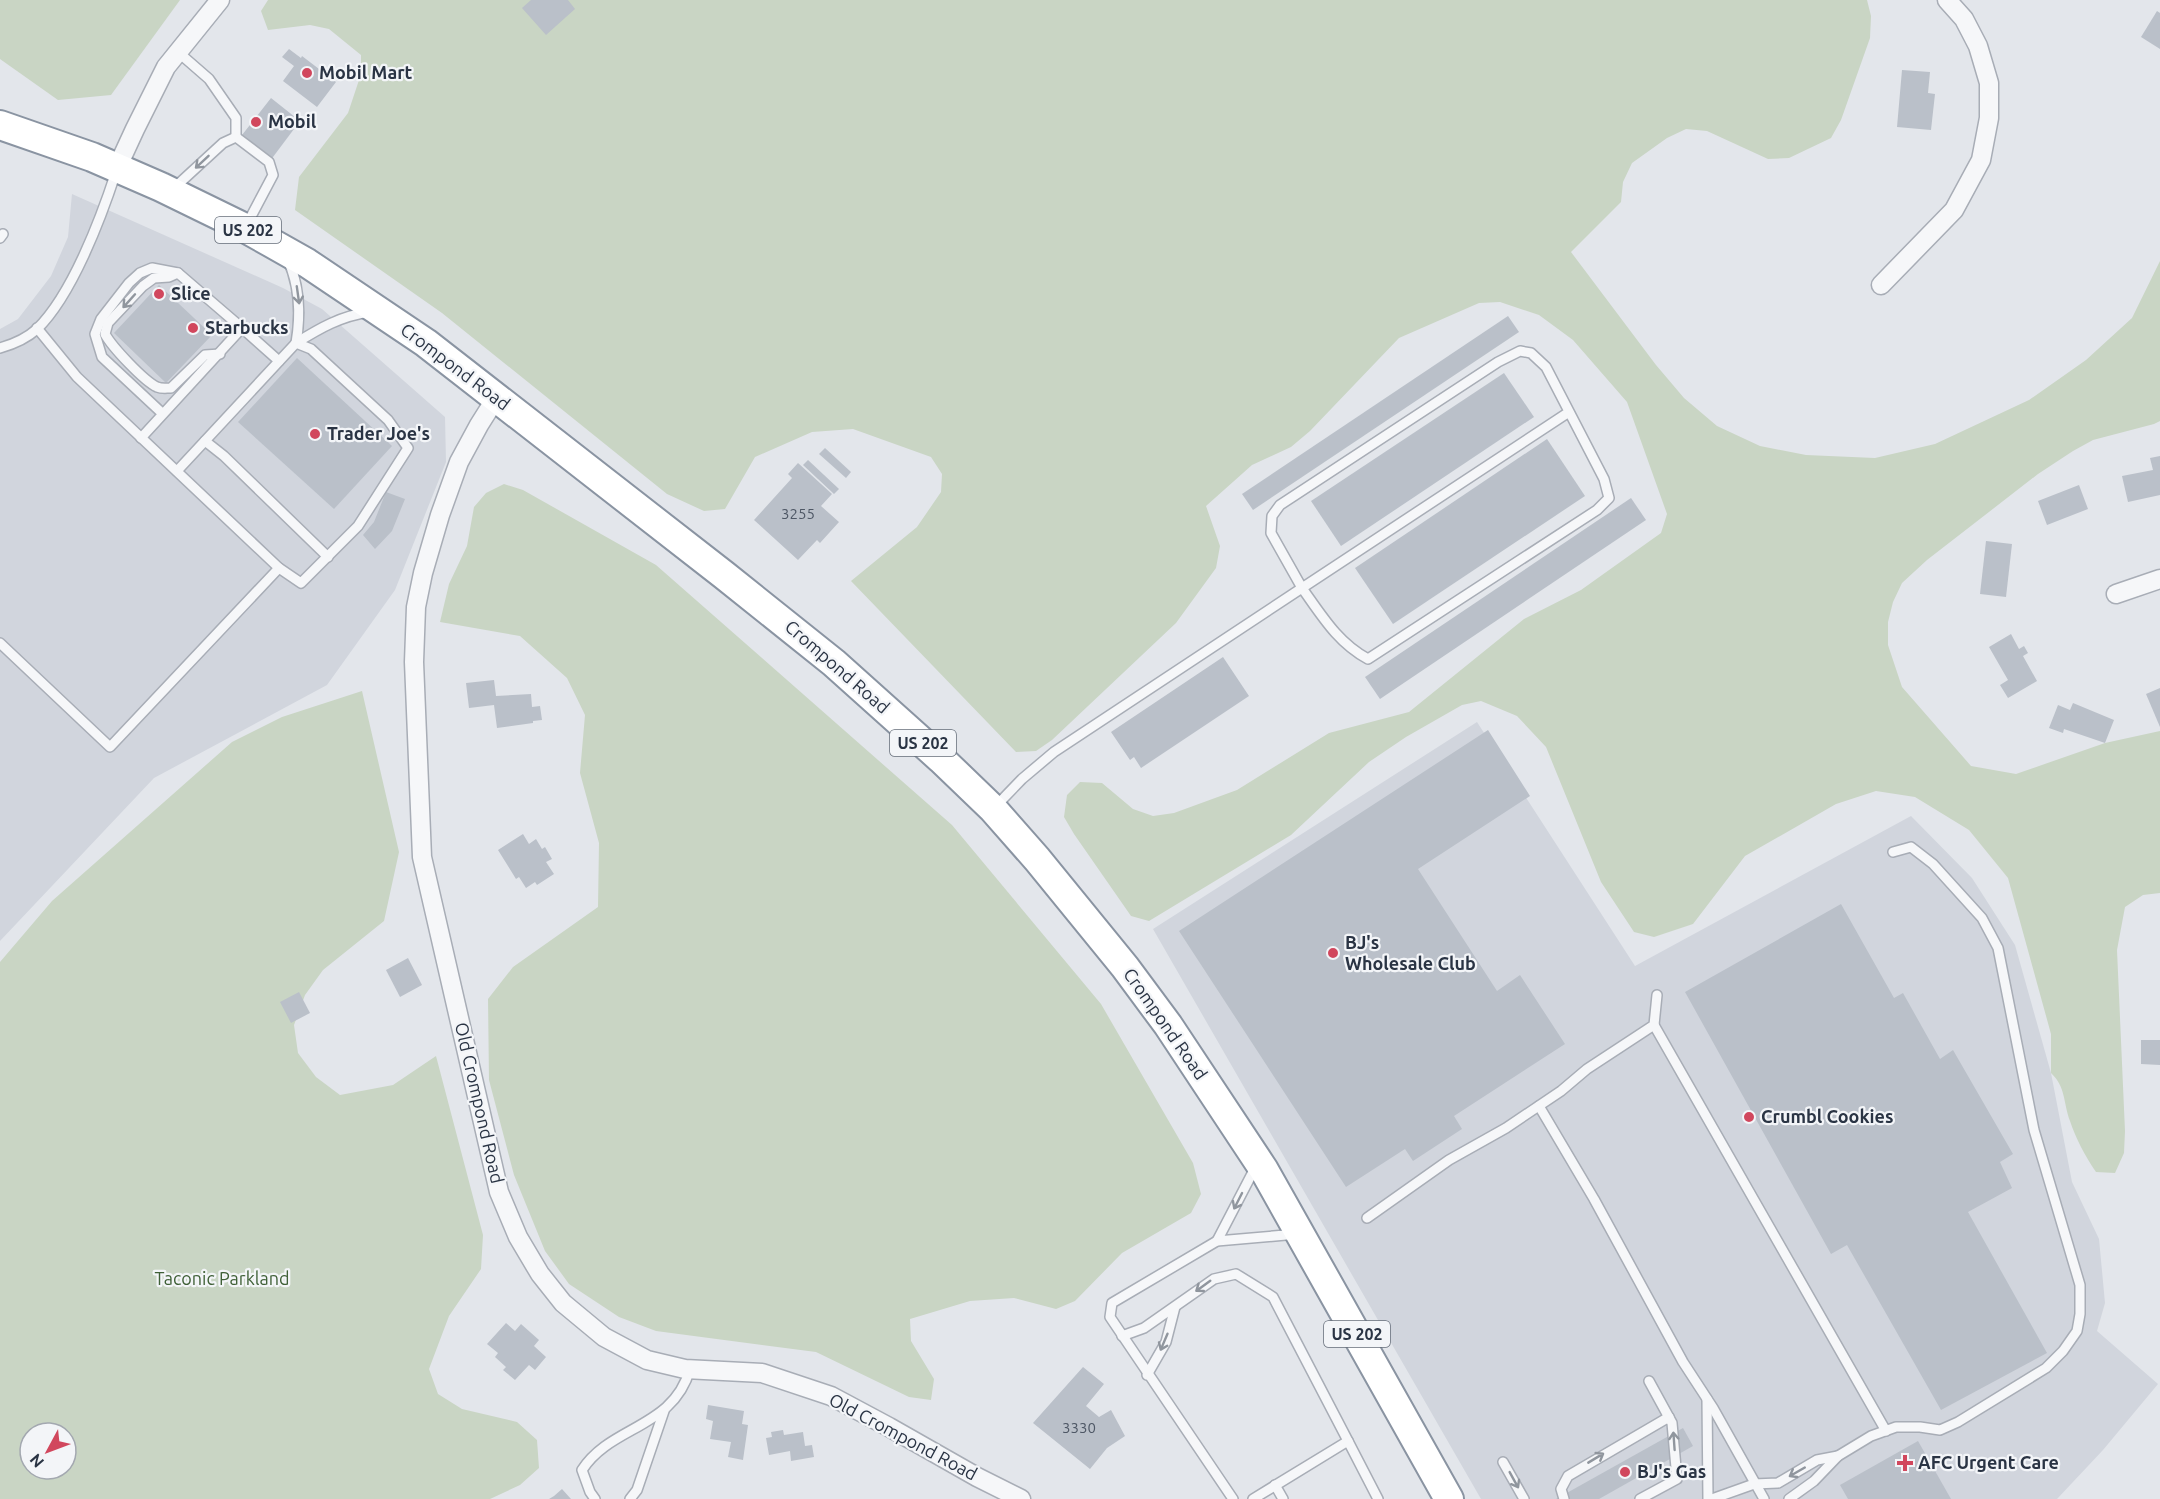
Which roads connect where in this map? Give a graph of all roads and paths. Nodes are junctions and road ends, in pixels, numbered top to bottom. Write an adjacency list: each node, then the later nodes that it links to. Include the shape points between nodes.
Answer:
1 (220, 0): 3 (street)
2 (1947, 0): 11 (street, via 1964,19 1978,46 1989,83 1989,118 1981,160 1954,210)
3 (177, 52): 5 (lane, via 209,79 236,118); 6 (street)
4 (0, 125): 6 (highway, Crompond Road / US 202)
5 (236, 137): 7 (lane, one-way to 7, via 223,142); 8 (lane, via 269,162 273,175)
6 (117, 168): 7 (highway, Crompond Road / US 202); 13 (lane, via 77,269)
7 (171, 191): 8 (highway, Crompond Road / US 202)
8 (245, 228): 9 (highway, Crompond Road / US 202)
9 (283, 249): 12 (highway, Crompond Road / US 202); 15 (lane, one-way to 15, via 297,287 300,322)
10 (178, 273): 14 (lane); 17 (lane, one-way to 17, via 154,278 143,286 108,323 105,334 110,344 160,388 171,388 205,355); 21 (lane, via 152,268 140,273 101,319 95,334 102,357)
11 (1881, 285)
12 (377, 311): 15 (lane, via 349,315); 19 (highway, Crompond Road / US 202, via 426,343)
13 (37, 328): 16 (lane, via 19,342); 22 (lane, via 77,377)
14 (242, 328): 17 (lane); 18 (lane)
15 (296, 343): 18 (lane); 25 (lane, via 311,349 388,420 408,448 358,526)
16 (0, 348)
17 (219, 354): 21 (lane)
18 (279, 361): 23 (lane)
19 (496, 398): 31 (highway, Crompond Road / US 202, via 786,623); 42 (street, Old Crompond Road, via 459,462 440,514 416,606 414,662 422,857 499,1192 518,1237 563,1303 604,1337 647,1360)
20 (1569, 412): 28 (lane); 28 (lane, via 1546,367 1531,353 1520,351 1290,498 1272,516 1271,533); 28 (lane, via 1604,479 1609,498 1597,510 1368,659 1352,651 1337,635)
21 (163, 414): 22 (lane)
22 (141, 438): 24 (lane)
23 (205, 441): 24 (lane); 25 (lane)
24 (177, 471): 26 (lane)
25 (328, 557): 26 (lane, via 301,583)
26 (279, 568): 30 (lane, via 110,747)
27 (2160, 579): 29 (street)
28 (1302, 588): 31 (lane, via 1054,752)
29 (2116, 594)
30 (0, 643)
31 (993, 809): 36 (highway, Crompond Road / US 202, via 1125,967)
32 (1893, 852): 48 (lane, via 1911,847 1933,864 1982,918 1998,948 2034,1130 2080,1285 2080,1314 2077,1331 2046,1368 1958,1422 1940,1430 1896,1427)
33 (1657, 995): 34 (lane)
34 (1654, 1024): 35 (lane); 48 (lane)
35 (1539, 1106): 37 (lane, via 1449,1160); 45 (lane)
36 (1258, 1162): 38 (highway, Crompond Road / US 202); 39 (lane, one-way to 39)
37 (1367, 1218)
38 (1301, 1233): 39 (lane); 61 (highway, Crompond Road / US 202)
39 (1217, 1241): 41 (lane, via 1112,1304 1110,1317)
40 (1174, 1307): 41 (lane, via 1144,1328); 43 (lane, one-way to 43, via 1166,1342); 49 (lane, one-way to 40, via 1273,1297 1236,1274 1214,1279)
41 (1122, 1336): 43 (lane)
42 (690, 1369): 46 (lane, via 685,1386); 56 (street, Old Crompond Road, via 762,1373 831,1396)
43 (1147, 1375): 57 (lane)
44 (1648, 1381): 47 (lane)
45 (1707, 1398): 53 (lane); 65 (lane)
46 (664, 1411): 54 (lane, via 591,1457 582,1470); 55 (lane, via 637,1490)
47 (1669, 1417): 63 (lane, one-way to 47, via 1561,1489 1568,1476); 64 (lane, one-way to 47, via 1677,1479)
48 (1886, 1431): 50 (lane)
49 (1348, 1441): 52 (lane); 60 (lane)
50 (1838, 1456): 53 (lane, one-way to 53, via 1817,1460 1778,1483); 67 (lane)
51 (1503, 1462): 62 (lane, one-way to 62)
52 (1275, 1485): 58 (lane); 59 (lane)
53 (1754, 1485): 65 (lane); 66 (lane)
54 (595, 1499)
55 (630, 1499)
56 (1021, 1499)
57 (1233, 1499)
58 (1253, 1499)
59 (1283, 1499)
60 (1378, 1499)
61 (1449, 1499)
62 (1524, 1499)
63 (1564, 1499)
64 (1640, 1499)
65 (1710, 1499)
66 (1764, 1499)
67 (1789, 1499)

